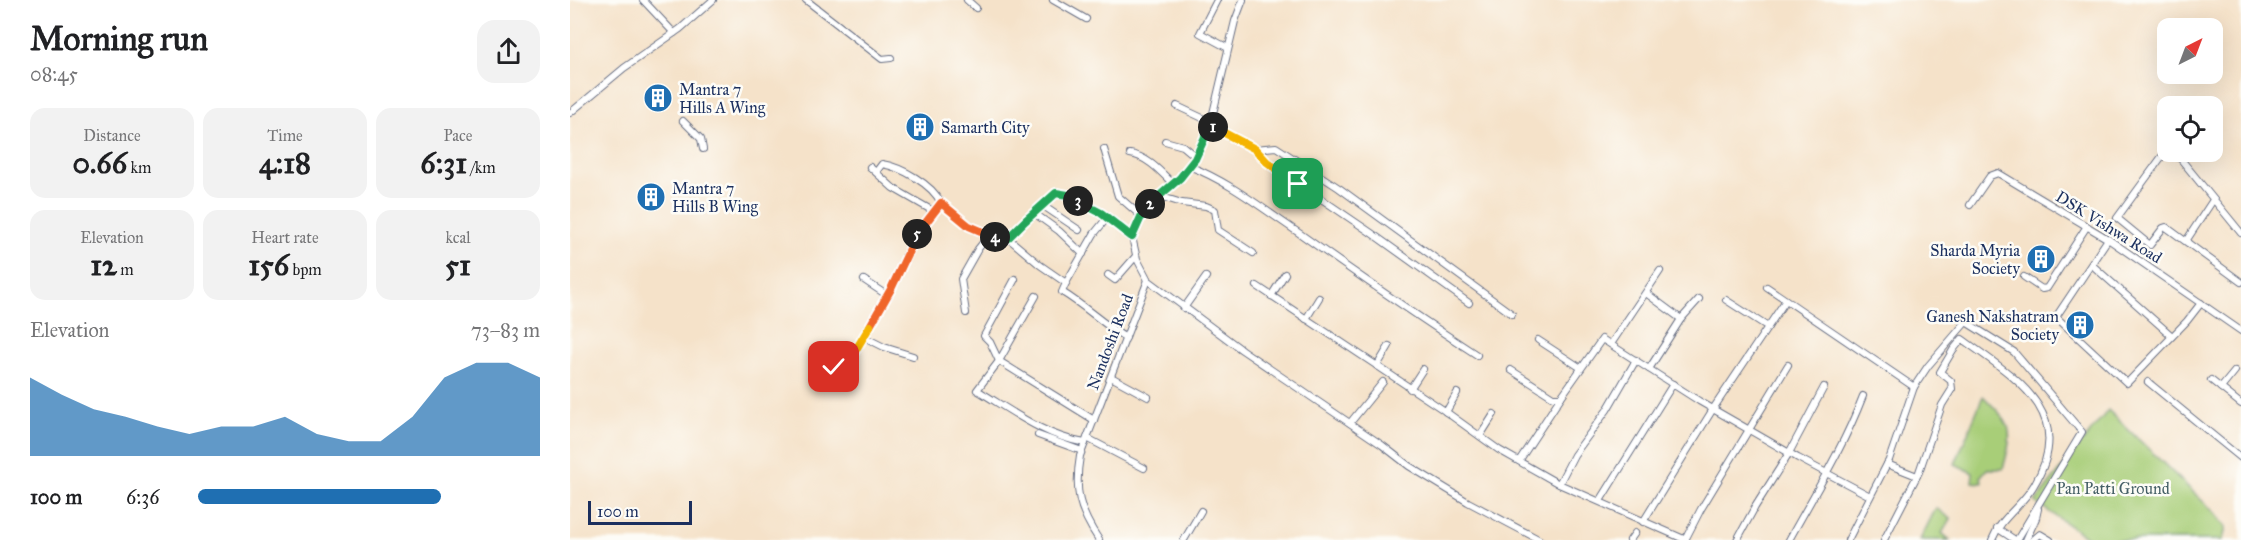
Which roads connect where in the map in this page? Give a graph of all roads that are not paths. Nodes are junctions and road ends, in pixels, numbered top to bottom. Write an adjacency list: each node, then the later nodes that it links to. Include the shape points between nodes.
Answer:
1 (643, 0): 10 (street)
2 (713, 0): 10 (street)
3 (806, 0): 12 (street, via 882,59)
4 (967, 0): 8 (street)
5 (1053, 0): 9 (street)
6 (1217, 0): 11 (street, via 1200,33)
7 (1244, 0): 11 (street)
8 (976, 8)
9 (1086, 19)
10 (674, 33): 14 (street)
11 (1228, 48): 16 (street)
12 (891, 58)
13 (1177, 106): 16 (street)
14 (570, 113)
15 (683, 122): 18 (street, via 701,139)
16 (1210, 124): 20 (street); 22 (street)
17 (1165, 141): 22 (street, via 1183,146)
18 (704, 149)
19 (1104, 149): 34 (street, via 1118,196)
20 (1255, 149): 68 (street, via 1267,162); 72 (street, via 1276,147)
21 (1130, 154): 26 (street, via 1152,164)
22 (1196, 157): 25 (street)
23 (2158, 162): 43 (street, via 2116,218 2150,245 2166,227)
24 (2183, 162): 28 (street)
25 (1190, 166): 26 (street); 84 (street, via 1243,194 1398,304)
26 (1173, 184): 27 (street)
27 (1159, 196): 34 (street); 44 (street, via 1215,210 1218,230)
28 (2213, 200): 38 (street); 43 (street)
29 (943, 205): 32 (street); 32 (street, via 924,184 893,166 882,164 873,170 892,188); 39 (street, via 969,226)
30 (1042, 205): 33 (street); 35 (street, via 1056,193 1068,195); 37 (street)
31 (1970, 205): 36 (street, DSK Vishwa Road, via 1990,176 1998,173)
32 (933, 211): 61 (street, via 912,243)
33 (1034, 213): 41 (street); 45 (street)
34 (1141, 216): 40 (street)
35 (1107, 218): 40 (street); 45 (street)
36 (2087, 226): 42 (street, DSK Vishwa Road); 52 (street, via 2047,288 2042,289)
37 (1079, 230)
38 (2241, 233)
39 (988, 235): 41 (street); 71 (street, via 961,279)
40 (1132, 237): 46 (street, Nandoshi Road)
41 (1008, 238): 57 (street)
42 (2108, 239): 47 (street); 69 (street, DSK Vishwa Road)
43 (2186, 241): 56 (street)
44 (1253, 253)
45 (1083, 254): 57 (street)
46 (1136, 256): 50 (street, via 1116,279); 55 (street, Nandoshi Road)
47 (2092, 265): 77 (street); 77 (street, via 2056,317 2127,383)
48 (1660, 271): 60 (street)
49 (1285, 274): 63 (street)
50 (1107, 275)
51 (1206, 277): 70 (street)
52 (2024, 277)
53 (1015, 279): 87 (street, via 984,336)
54 (864, 280): 61 (street)
55 (1148, 280): 70 (street); 79 (street, Nandoshi Road)
56 (2241, 282)
57 (1066, 283): 79 (street, via 1062,292)
58 (1257, 286): 63 (street)
59 (1767, 286): 67 (street)
60 (1646, 293): 74 (street); 81 (street)
61 (888, 296): 78 (street)
62 (1036, 296): 87 (street)
63 (1271, 296): 73 (street)
64 (1319, 298): 73 (street)
65 (1699, 299): 74 (street)
66 (1726, 300): 75 (street)
67 (1786, 300): 75 (street); 101 (street)
68 (1469, 303)
69 (2201, 303): 76 (street, DSK Vishwa Road); 77 (street)
70 (1184, 308): 113 (street)
71 (966, 313)
72 (1512, 314)
73 (1306, 319): 89 (street)
74 (1681, 319): 92 (street)
75 (1768, 327): 109 (street)
76 (2241, 331)
77 (2172, 336)
78 (864, 337): 83 (street, via 842,369); 85 (street)
79 (1126, 338): 95 (street, Nandoshi Road)
80 (1538, 340): 90 (street)
81 (1611, 344): 86 (street); 90 (street, via 1602,339)
82 (1389, 346): 89 (street)
83 (818, 353)
84 (1478, 355)
85 (913, 356)
86 (1636, 360): 92 (street); 126 (street)
87 (999, 361): 112 (street); 117 (street, via 977,390 1042,430 1066,440)
88 (1788, 365): 114 (street)
89 (1377, 366): 103 (street)
90 (1581, 368): 107 (street)
91 (1423, 369): 103 (street)
92 (1649, 369): 99 (street)
93 (1510, 370): 107 (street, via 1553,397)
94 (2235, 371): 102 (street)
95 (1111, 377): 106 (street); 112 (street, Nandoshi Road)
96 (2211, 380): 102 (street)
97 (1383, 382): 113 (street)
98 (2148, 382): 120 (street)
99 (1673, 384): 109 (street); 128 (street)
100 (1824, 387): 119 (street)
101 (1914, 387): 122 (street); 129 (street, via 1966,322 2014,352 2082,432)
102 (2221, 388): 108 (street)
103 (1410, 389): 110 (street)
104 (1457, 393): 110 (street)
105 (1863, 396): 124 (street)
106 (1148, 397)
107 (1561, 397): 121 (street)
108 (2241, 404)
109 (1713, 409): 114 (street); 131 (street)
110 (1446, 412): 116 (street)
111 (1494, 414): 116 (street)
112 (1094, 420): 117 (street, Nandoshi Road)
113 (1350, 423): 136 (street, via 1429,478)
114 (1749, 430): 119 (street); 138 (street)
115 (1038, 435): 118 (street)
116 (1480, 436): 121 (street)
117 (1086, 441): 118 (street, Nandoshi Road); 123 (street)
118 (1082, 451): 134 (street, Nandoshi Road, via 1076,478 1078,500)
119 (1789, 453): 124 (street); 139 (street)
120 (2241, 458)
121 (1519, 461): 126 (street)
122 (1887, 464): 125 (street); 127 (street)
123 (1144, 468)
124 (1828, 474): 127 (street); 140 (street)
125 (1917, 476): 132 (street, via 1942,405 1952,389 1951,381 1940,372 1962,339 2030,393 2045,419 2048,434 2047,458 2034,485); 142 (street)
126 (1559, 484): 128 (street)
127 (1870, 496): 141 (street)
128 (1600, 501): 131 (street)
129 (2038, 508): 144 (street); 145 (street)
130 (1201, 511): 135 (street)
131 (1643, 522): 138 (street)
132 (1997, 528): 143 (street); 144 (street)
133 (1635, 533): 137 (street)
134 (1099, 540)
135 (1184, 540)
136 (1540, 540)
137 (1630, 540)
138 (1686, 540)
139 (1737, 540)
140 (1789, 540)
141 (1848, 540)
142 (1884, 540)
143 (1992, 540)
144 (2016, 540)
145 (2026, 540)
146 (2033, 540): 147 (street, via 2038,534)
147 (2050, 540)

